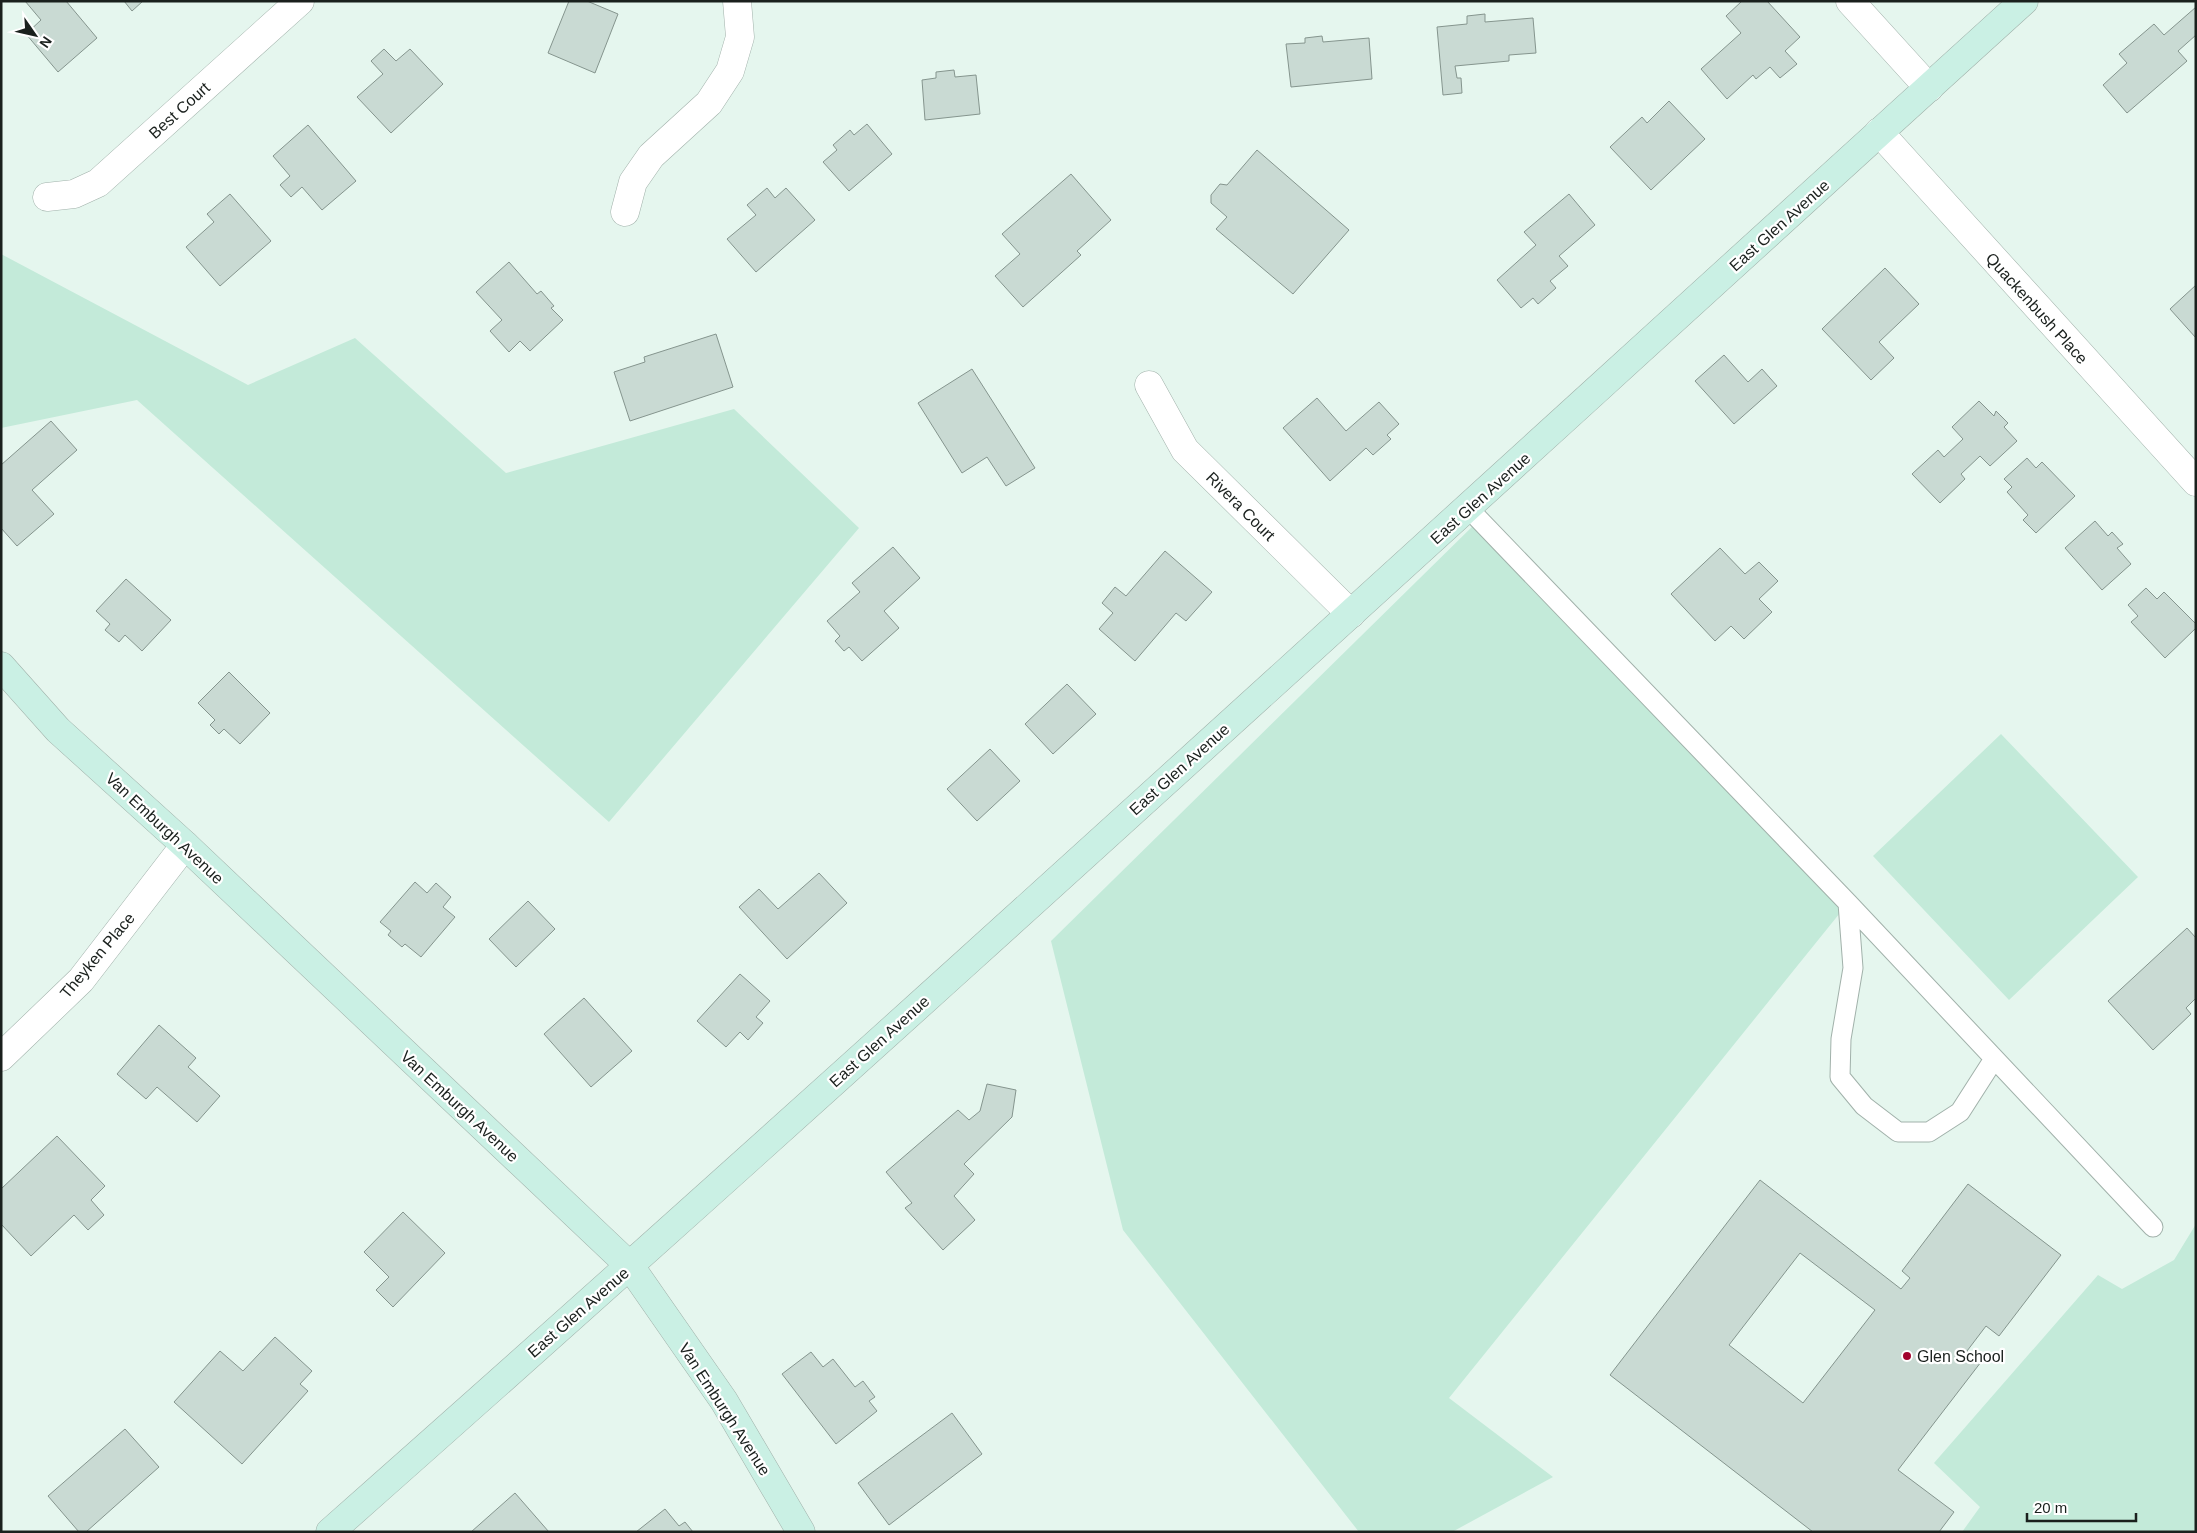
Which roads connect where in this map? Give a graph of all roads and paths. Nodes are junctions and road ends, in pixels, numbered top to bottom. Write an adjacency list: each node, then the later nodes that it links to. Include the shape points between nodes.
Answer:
1 (300, 1): 7 (street, Best Court, via 98,183 74,194)
2 (737, 1): 8 (street, via 740,37 730,71 709,103 651,156 634,182)
3 (1850, 1): 5 (street)
4 (2024, 1): 5 (street, East Glen Avenue)
5 (1929, 88): 6 (street, East Glen Avenue)
6 (1880, 132): 10 (street, Quackenbush Place); 11 (street, East Glen Avenue)
7 (47, 197)
8 (625, 212)
9 (1149, 385): 12 (street, Rivera Court, via 1185,450)
10 (2196, 482)
11 (1468, 508): 12 (street, East Glen Avenue); 17 (lane)
12 (1350, 614): 21 (street, East Glen Avenue)
13 (1, 666): 15 (street, Van Emburgh Avenue)
14 (1, 694): 15 (street, Van Emburgh Avenue)
15 (58, 730): 16 (street, Van Emburgh Avenue)
16 (184, 845): 18 (street, Theyken Place, via 80,980); 21 (street, Van Emburgh Avenue)
17 (1848, 903): 19 (lane); 19 (lane, via 1853,968 1841,1039 1840,1077 1864,1106 1898,1132 1929,1132 1960,1112)
18 (1, 1057)
19 (1994, 1059): 20 (lane)
20 (2153, 1227)
21 (630, 1266): 22 (street, East Glen Avenue); 23 (street, Van Emburgh Avenue, via 724,1401)
22 (330, 1532)
23 (801, 1532)

